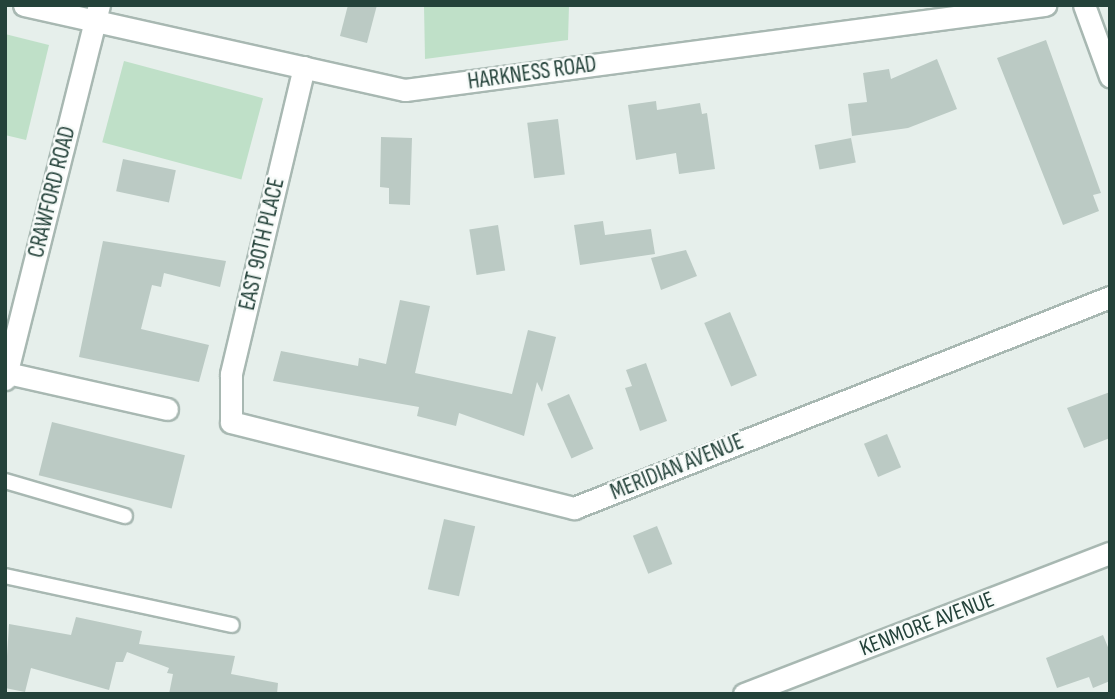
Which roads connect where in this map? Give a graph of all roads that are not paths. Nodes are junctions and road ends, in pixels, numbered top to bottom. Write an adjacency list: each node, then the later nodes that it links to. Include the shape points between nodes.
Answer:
1 (24, 5): 4 (street, HARKNESS ROAD)
2 (1045, 5): 5 (street, HARKNESS ROAD, via 405,90)
3 (1084, 5): 6 (street)
4 (97, 14): 5 (street, HARKNESS ROAD); 8 (street, CRAWFORD ROAD)
5 (304, 67): 10 (street, EAST 90TH PLACE, via 231,373)
6 (1110, 76)
7 (1110, 297): 10 (street, MERIDIAN AVENUE, via 574,508)
8 (6, 376): 9 (street)
9 (167, 409)
10 (231, 422)
11 (5, 481): 12 (lane)
12 (125, 516)
13 (1110, 553): 16 (street, KENMORE AVENUE)
14 (5, 576): 15 (lane)
15 (232, 625)
16 (744, 694)

